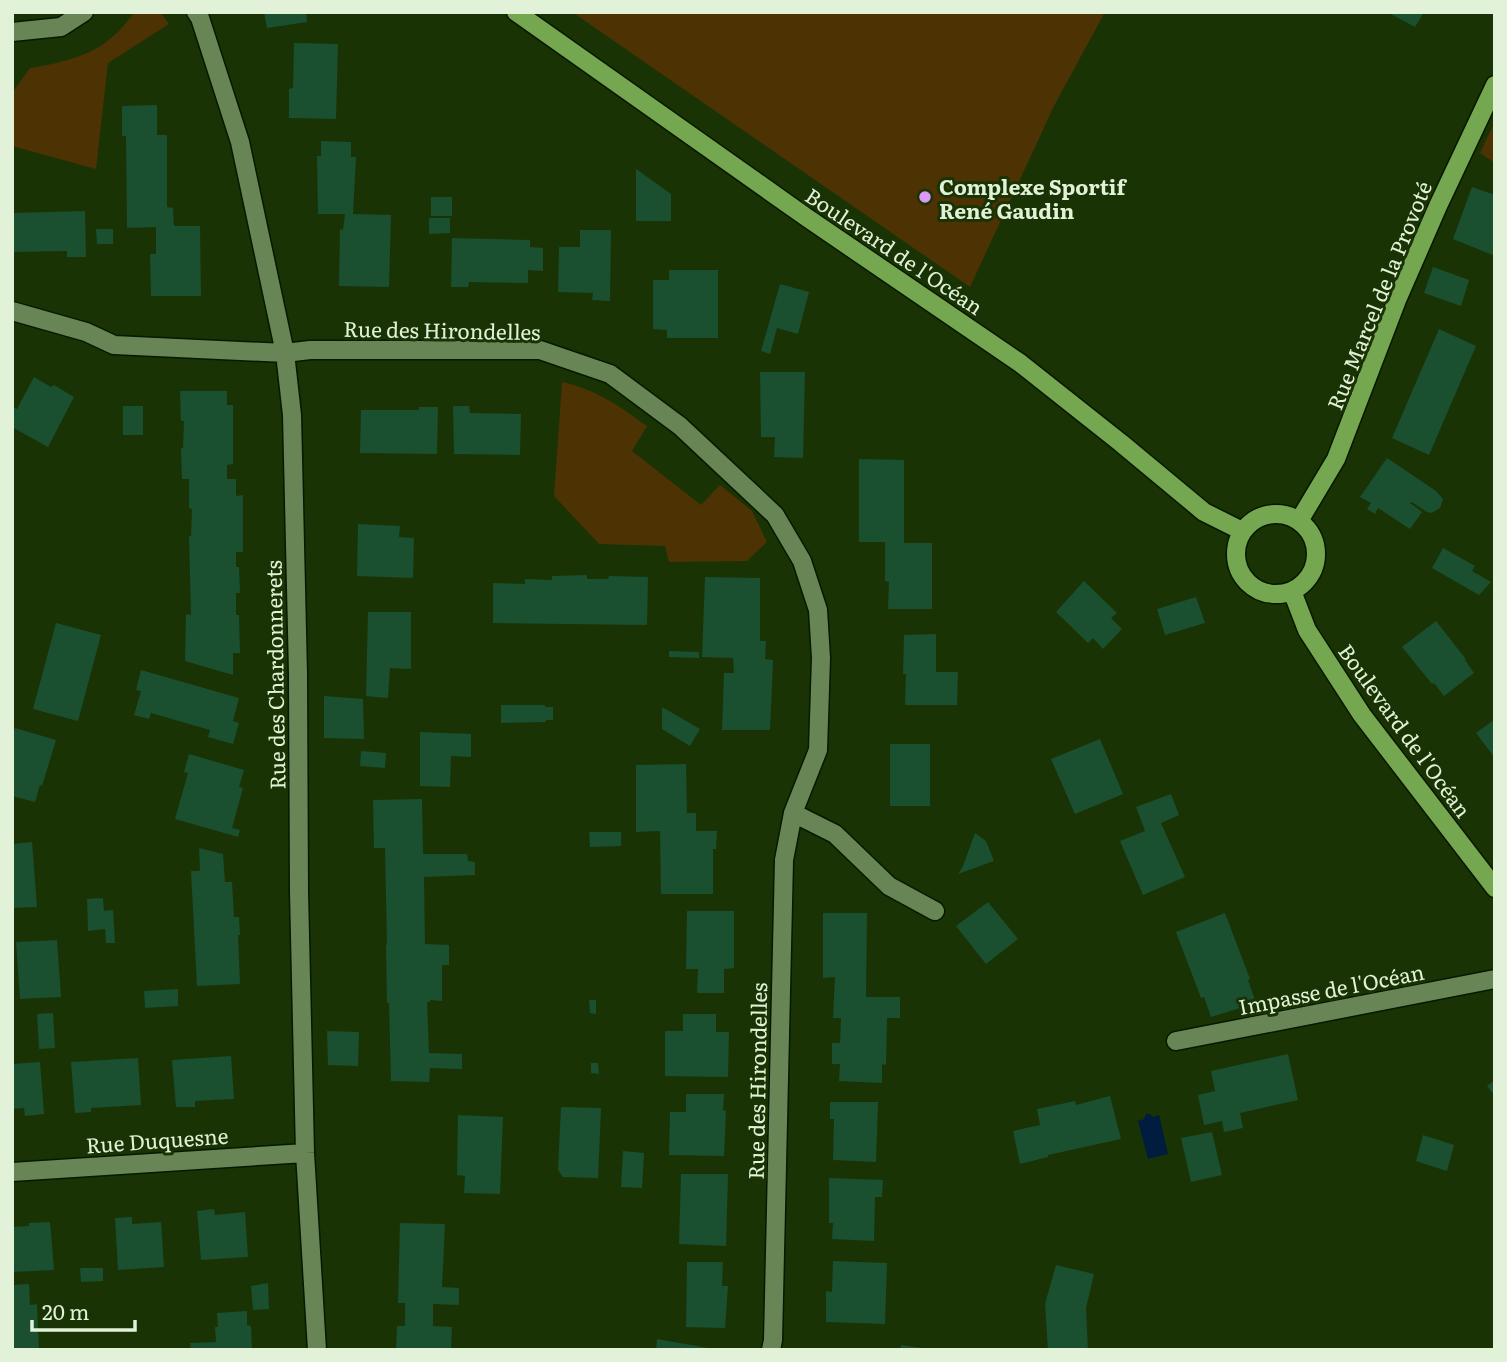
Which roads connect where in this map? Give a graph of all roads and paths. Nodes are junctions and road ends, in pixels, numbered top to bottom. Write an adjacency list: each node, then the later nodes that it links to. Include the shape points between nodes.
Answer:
1 (84, 12): 4 (street, via 61,27)
2 (196, 12): 7 (street, Rue des Chardonnerets, via 240,142)
3 (516, 12): 9 (main road, Boulevard de l'Océan, via 1020,363 1204,512)
4 (12, 32)
5 (1495, 85): 8 (main road, Rue Marcel de la Provoté, via 1397,300 1336,458)
6 (13, 313): 7 (street, Rue des Hirondelles, via 86,332 114,345)
7 (285, 352): 11 (street, Rue des Hirondelles, via 540,350 610,374 710,453 775,515 802,561 818,610 818,750); 16 (street, Rue des Chardonnerets, via 292,415)
8 (1299, 521): 9 (main road, via 1275,513 1262,516); 10 (main road, via 1315,544 1316,558 1304,583)
9 (1242, 531): 10 (main road, via 1235,556 1245,580 1267,594)
10 (1293, 591): 12 (main road, Boulevard de l'Océan, via 1307,630 1362,715)
11 (793, 813): 13 (street, via 835,834 889,886); 19 (street, Rue des Hirondelles, via 784,860)
12 (1495, 888)
13 (935, 911)
14 (1495, 979): 15 (street, Impasse de l'Océan)
15 (1176, 1041)
16 (305, 1153): 17 (street, Rue Duquesne); 18 (street, Rue des Chardonnerets)
17 (12, 1172)
18 (317, 1350)
19 (771, 1350)

